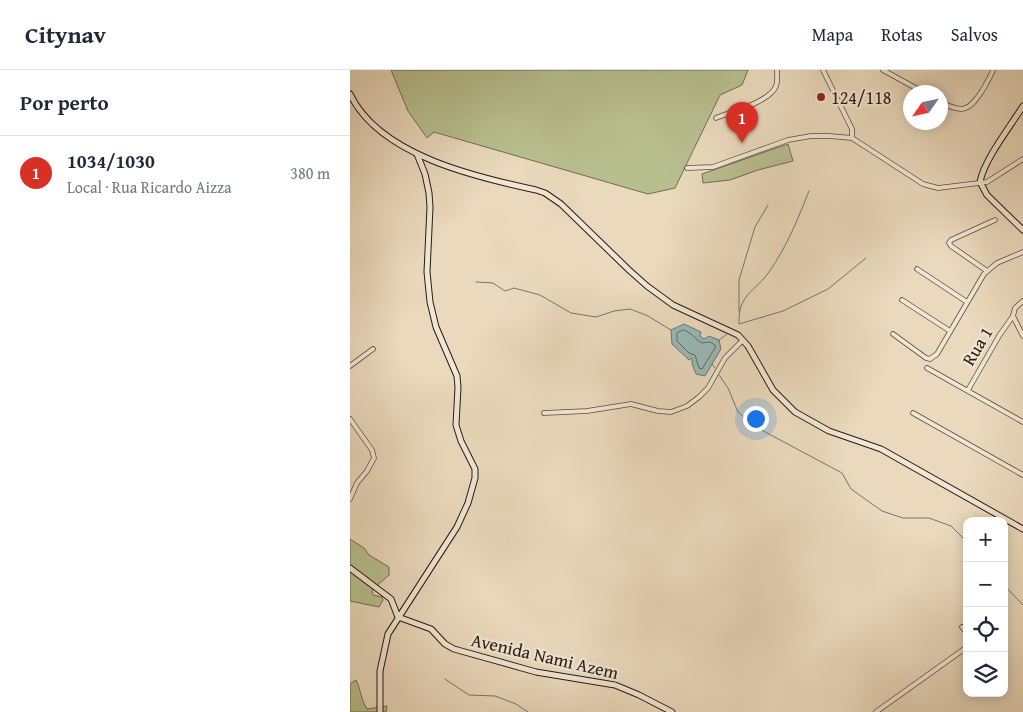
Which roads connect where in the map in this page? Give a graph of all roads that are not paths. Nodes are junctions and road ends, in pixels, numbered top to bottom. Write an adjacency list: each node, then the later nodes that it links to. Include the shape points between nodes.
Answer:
1 (777, 70): 11 (street, via 776,87 767,96)
2 (823, 70): 12 (street, via 852,129)
3 (883, 70): 7 (street)
4 (987, 70): 6 (street)
5 (992, 70): 6 (street)
6 (990, 77): 9 (street, via 972,106 956,109)
7 (910, 85)
8 (350, 94): 13 (street, via 372,124)
9 (948, 106)
10 (1023, 106): 16 (street, via 989,161)
11 (716, 118)
12 (852, 138): 15 (street, via 799,137 714,167); 16 (street, via 928,186)
13 (417, 153): 29 (street, via 463,172 544,193 574,215 647,286 673,305 731,331); 42 (street, via 426,174 430,200 427,272 430,302 436,327 457,376 456,425 475,469 475,478 457,527)
14 (1023, 159): 16 (street)
15 (687, 168)
16 (980, 185): 18 (street)
17 (995, 220): 21 (street, via 949,243)
18 (1023, 230)
19 (1023, 252): 21 (street)
20 (917, 269): 24 (street)
21 (987, 271): 24 (street)
22 (902, 300): 26 (street)
23 (1023, 301): 25 (street, Rua 1, via 1015,308)
24 (967, 302): 26 (street)
25 (1013, 316): 28 (street); 33 (street, Rua 1)
26 (950, 331): 27 (street, via 937,354 930,359)
27 (894, 334)
28 (1023, 336)
29 (743, 340): 34 (street, via 725,358 708,388 687,406 671,412 631,404); 40 (street, via 773,390 795,412 823,428 870,444 898,458)
30 (373, 349): 31 (street)
31 (350, 366)
32 (927, 368): 33 (street)
33 (968, 390): 37 (street)
34 (544, 413)
35 (913, 413): 38 (street)
36 (350, 419): 39 (street, via 374,458)
37 (1023, 422)
38 (1023, 475)
39 (350, 499)
40 (1023, 529)
41 (350, 568): 42 (street, via 391,598)
42 (398, 617): 44 (street, via 388,634 382,656 378,685); 45 (street, Avenida Nami Azem, via 431,629 454,649 536,672 615,685)
43 (963, 650): 46 (street)
44 (380, 712)
45 (672, 712)
46 (876, 712)

